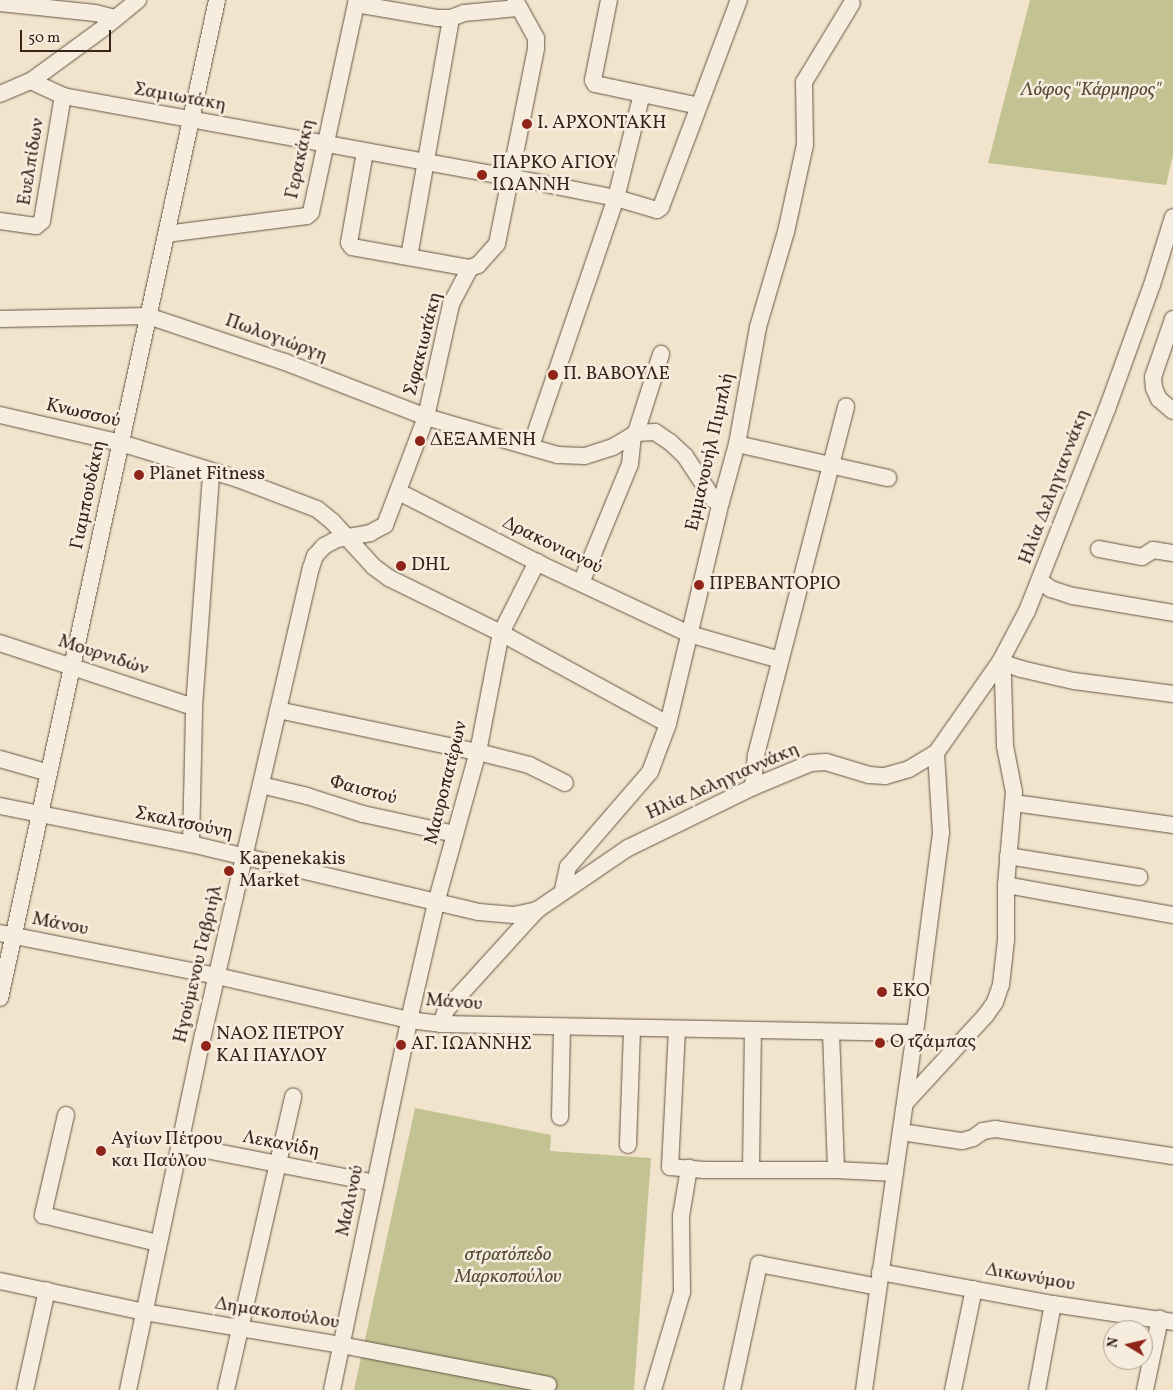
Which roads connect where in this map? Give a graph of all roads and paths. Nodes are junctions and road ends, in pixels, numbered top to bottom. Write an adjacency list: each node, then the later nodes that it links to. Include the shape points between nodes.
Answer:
1 (138, 0): 10 (street)
2 (217, 0): 17 (street, Γιαμπουδάκη)
3 (609, 0): 14 (street, via 592,80 595,84)
4 (739, 0): 16 (street)
5 (357, 2): 11 (street, via 414,16); 18 (street, Γερακάκη)
6 (0, 3): 9 (street)
7 (852, 3): 38 (street, Εµµανουήλ Πιµπλή, via 804,82 805,145 786,232 758,327)
8 (516, 4): 11 (street); 21 (street, Σφακιωτάκη, via 536,38 536,48)
9 (96, 6): 10 (street)
10 (114, 18): 12 (street)
11 (451, 18): 20 (street)
12 (31, 81): 13 (street); 15 (street, Σαμιωτάκη)
13 (0, 94)
14 (642, 94): 16 (street); 22 (street)
15 (63, 96): 17 (street, Σαμιωτάκη); 24 (street, Ευελπίδων, via 42,221 36,226)
16 (700, 106): 22 (street, Σαμιωτάκη, via 660,209)
17 (191, 120): 18 (street, Σαμιωτάκη); 25 (street, Γιαμπουδάκη)
18 (325, 144): 19 (street, Σαμιωτάκη); 25 (street, Γερακάκη, via 311,212 306,216)
19 (365, 152): 20 (street, Σαμιωτάκη); 26 (street, via 350,245)
20 (426, 163): 21 (street, Σαμιωτάκη); 26 (street)
21 (510, 177): 22 (street, Σαμιωτάκη); 27 (street, Σφακιωτάκη, via 498,244 478,265)
22 (616, 198): 39 (street)
23 (1173, 217): 49 (street, Ηλία Δεληγιαννάκη, via 1133,338)
24 (0, 221)
25 (166, 234): 28 (street, Γιαμπουδάκη)
26 (409, 257): 27 (street)
27 (470, 268): 35 (street, Σφακιωτάκη, via 451,304)
28 (148, 316): 29 (street, Πωλογιώργη); 35 (street, Πωλογιώργη, via 285,362); 37 (street, Γιαμπουδάκη)
29 (0, 319)
30 (1173, 319): 33 (street, via 1153,377 1159,399)
31 (661, 354): 36 (street)
32 (846, 406): 40 (street)
33 (1173, 411)
34 (0, 415): 37 (street, Κνωσσού)
35 (426, 417): 39 (street, Πωλογιώργη); 43 (street, Σφακιωτάκη)
36 (634, 434): 39 (street, Πωλογιώργη, via 613,447 584,456 558,455); 44 (street, via 655,432 670,442 685,456 714,500); 50 (street, via 630,464)
37 (121, 443): 41 (street, Κνωσσού); 57 (street, Γιαμπουδάκη)
38 (737, 444): 40 (street); 44 (street, Εµµανουήλ Πιµπλή)
39 (531, 446)
40 (829, 465): 42 (street); 55 (street)
41 (211, 473): 45 (street, Κνωσσού, via 238,479 317,509); 59 (street)
42 (888, 478)
43 (399, 492): 45 (street, Σφακιωτάκη, via 385,525 370,533); 48 (street, Δρακονιανού)
44 (721, 502): 53 (street, Εµµανουήλ Πιµπλή)
45 (346, 536): 52 (street, Κνωσσού, via 388,578); 60 (street, Ηγούμενου Γαβριήλ, via 324,546 315,556)
46 (1099, 549): 47 (street, via 1142,557 1153,550)
47 (1173, 553)
48 (537, 562): 50 (street, Δρακονιανού); 52 (street, Μαυροπατέρων)
49 (1040, 582): 51 (street, via 1073,596); 56 (street, Ηλία Δεληγιαννάκη)
50 (582, 583): 53 (street, Δρακονιανού)
51 (1173, 613)
52 (502, 633): 61 (street, Κνωσσού); 62 (street, Μαυροπατέρων)
53 (689, 634): 55 (street, Δρακονιανού); 61 (street, Εµµανουήλ Πιµπλή)
54 (0, 643): 57 (street, Μουρνιδών)
55 (780, 660): 68 (street, via 756,755)
56 (1000, 662): 58 (street, via 1074,681); 63 (street, Ηλία Δεληγιαννάκη); 69 (street, via 1003,731)
57 (72, 667): 59 (street, Μουρνιδών); 65 (street, Γιαμπουδάκη)
58 (1173, 694)
59 (194, 707): 74 (street)
60 (278, 710): 62 (street); 67 (street, Ηγούμενου Γαβριήλ)
61 (668, 724): 79 (street, Εµµανουήλ Πιµπλή, via 650,772 568,867)
62 (478, 752): 66 (street, via 529,765); 73 (street, Μαυροπατέρων)
63 (936, 753): 68 (street, Ηλία ∆εληγιαννάκη, via 909,769 885,776 869,775 833,764 811,763); 93 (street, via 941,833)
64 (0, 759): 65 (street)
65 (49, 773): 71 (street, Γιαμπουδάκη)
66 (565, 783)
67 (261, 785): 73 (street, Φαιστού, via 363,814); 76 (street, Ηγούμενου Γαβριήλ)
68 (753, 787): 79 (street, Ηλία ∆εληγιαννάκη, via 628,848)
69 (1014, 802): 72 (street); 75 (street)
70 (0, 806): 71 (street, Σκαλτσούνη)
71 (40, 815): 74 (street, Σκαλτσούνη); 83 (street, Γιαμπουδάκη)
72 (1173, 825)
73 (455, 834): 80 (street, Μαυροπατέρων)
74 (191, 844): 76 (street, Σκαλτσούνη)
75 (1008, 856): 77 (street); 78 (street)
76 (244, 858): 80 (street, Σκαλτσούνη); 84 (street, Ηγούμενου Γαβριήλ)
77 (1139, 877)
78 (1006, 886): 82 (street); 95 (street, via 1004,965 996,1002)
79 (563, 890): 81 (street, Ηλία ∆εληγιαννάκη)
80 (436, 904): 81 (street, Σκαλτσούνη, via 514,915); 86 (street, Μαυροπατέρων)
81 (537, 910): 87 (street, Ηλία ∆εληγιαννάκη, via 446,1010)
82 (1173, 915)
83 (7, 935): 84 (street, Μάνου); 85 (street, Γιαμπουδάκη)
84 (217, 976): 86 (street, Μάνου); 99 (street, Ηγούμενου Γαβριήλ)
85 (0, 998)
86 (409, 1020): 87 (street, Μάνου); 107 (street, Μαλινού)
87 (441, 1024): 88 (street, Μάνου)
88 (562, 1026): 89 (street, Μάνου); 97 (street)
89 (632, 1028): 90 (street, Μάνου); 100 (street)
90 (676, 1029): 91 (street, Μάνου); 103 (street, via 670,1166)
91 (753, 1030): 92 (street, Μάνου); 104 (street)
92 (831, 1032): 93 (street, Μάνου); 105 (street)
93 (915, 1034): 95 (street)
94 (293, 1097): 102 (street)
95 (905, 1102): 98 (street)
96 (66, 1115): 108 (street, via 43,1215)
97 (560, 1117)
98 (901, 1132): 101 (street, via 962,1141 996,1129); 106 (street)
99 (180, 1145): 102 (street, Λεκανίδη); 108 (street, Ηγούμενου Γαβριήλ)
100 (628, 1146)
101 (1173, 1156)
102 (277, 1165): 107 (street, Λεκανίδη); 116 (street)
103 (688, 1168): 104 (street); 123 (street, via 681,1216 682,1292)
104 (751, 1170): 105 (street)
105 (836, 1170): 106 (street)
106 (894, 1173): 109 (street)
107 (375, 1183): 117 (street, Μαλινού)
108 (158, 1242): 114 (street, Ηγούμενου Γαβριήλ)
109 (879, 1279): 111 (street, Δικωνύμου); 124 (street, Δικωνύμου, via 759,1264); 125 (street)
110 (0, 1281): 112 (street, Δημακοπούλου)
111 (974, 1289): 113 (street, Δικωνύμου); 126 (street)
112 (48, 1290): 114 (street, Δημακοπούλου); 119 (street)
113 (1053, 1304): 115 (street, Δικωνύμου); 127 (street)
114 (144, 1312): 116 (street, Δημακοπούλου); 120 (street, Ηγούμενου Γαβριήλ)
115 (1167, 1321): 128 (street)
116 (240, 1329): 117 (street, Δημακοπούλου); 121 (street)
117 (342, 1345): 118 (street, Δημακοπούλου); 122 (street, Μαλινού)
118 (548, 1386)
119 (25, 1390)
120 (128, 1390)
121 (226, 1390)
122 (332, 1390)
123 (653, 1390)
124 (732, 1390)
125 (864, 1390)
126 (953, 1390)
127 (1037, 1390)
128 (1145, 1390)

